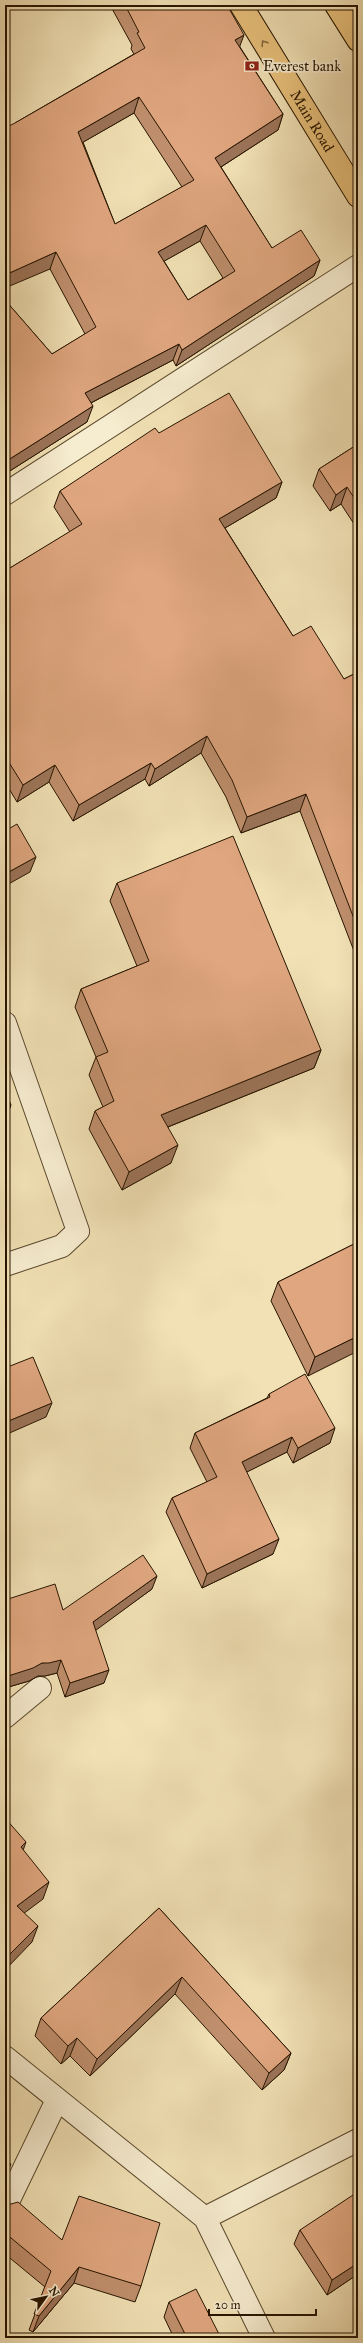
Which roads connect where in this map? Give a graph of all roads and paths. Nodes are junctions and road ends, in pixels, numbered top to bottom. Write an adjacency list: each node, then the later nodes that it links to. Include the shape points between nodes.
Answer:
1 (240, 5): 4 (main road, Main Road, one-way to 1)
2 (336, 5): 3 (main road)
3 (358, 40)
4 (358, 196)
5 (358, 266): 6 (street)
6 (5, 494)
7 (5, 1023): 8 (street, via 78,1231 62,1246)
8 (5, 1265)
9 (40, 1688): 10 (street)
10 (5, 1717)
11 (5, 2057): 12 (street)
12 (57, 2100): 14 (street); 15 (street)
13 (358, 2140): 15 (street)
14 (5, 2208)
15 (206, 2218): 16 (street)
16 (264, 2338)

